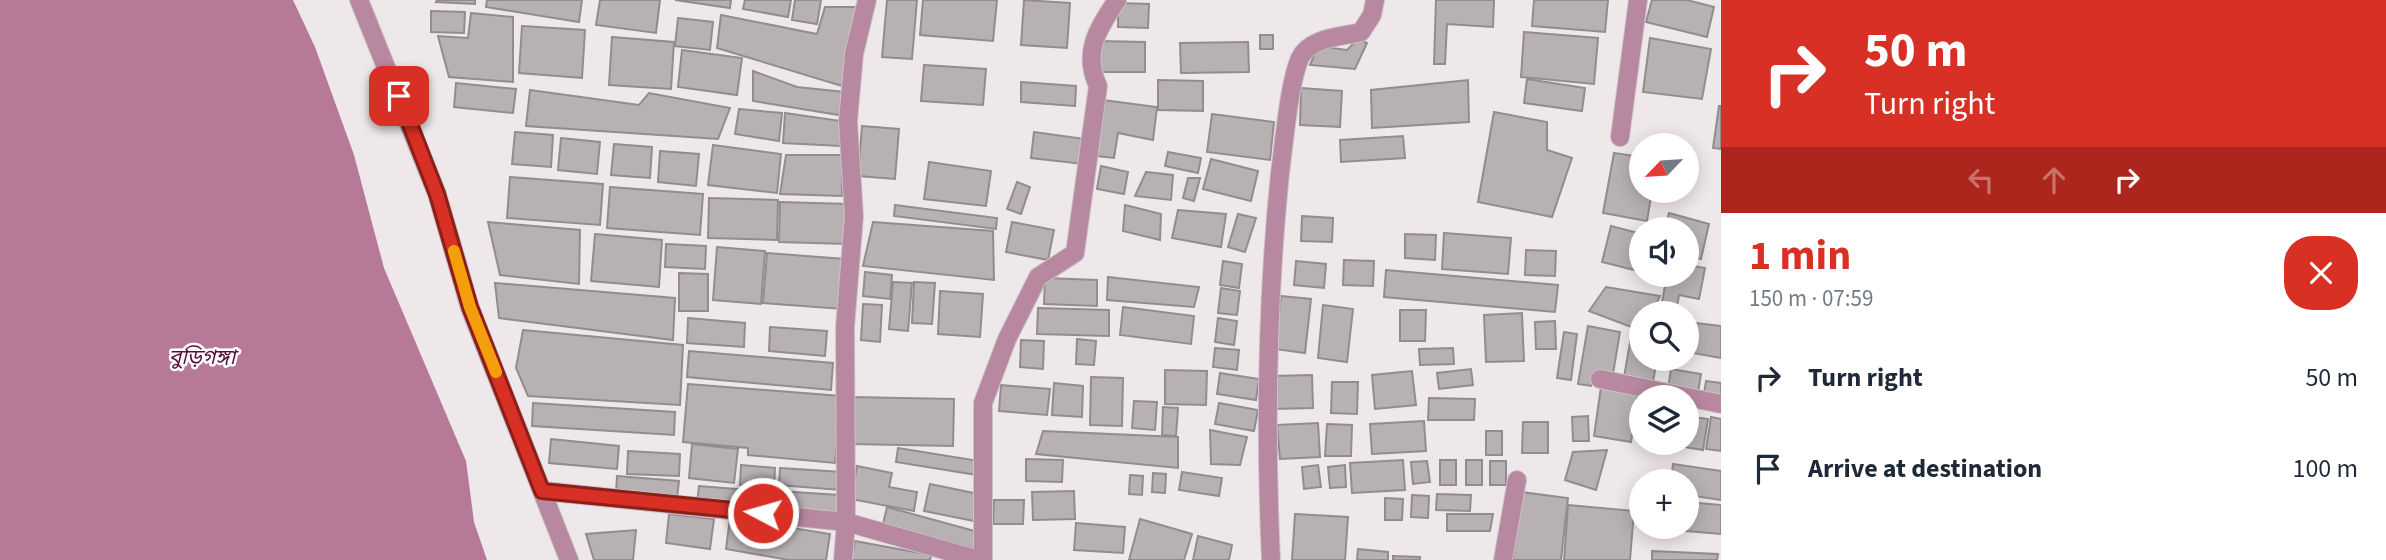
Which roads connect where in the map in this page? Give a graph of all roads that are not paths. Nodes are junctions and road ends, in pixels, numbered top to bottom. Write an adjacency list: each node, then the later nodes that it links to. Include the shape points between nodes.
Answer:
1 (359, 0): 10 (street, via 437,194 470,307)
2 (867, 0): 11 (street, via 854,54 848,121 854,216 845,327)
3 (1117, 0): 14 (street, via 1094,34 1091,71 1098,86 1075,253 1038,277 1007,339 983,403)
4 (1375, 0): 15 (street, via 1361,32 1314,43 1301,57 1285,133 1271,256)
5 (1638, 0): 6 (street)
6 (1620, 137)
7 (1600, 379): 8 (street)
8 (1721, 404)
9 (1517, 480): 16 (street)
10 (542, 491): 11 (street); 12 (street)
11 (846, 522): 13 (street); 14 (street)
12 (569, 560)
13 (843, 560)
14 (981, 560)
15 (1271, 560)
16 (1503, 560)

